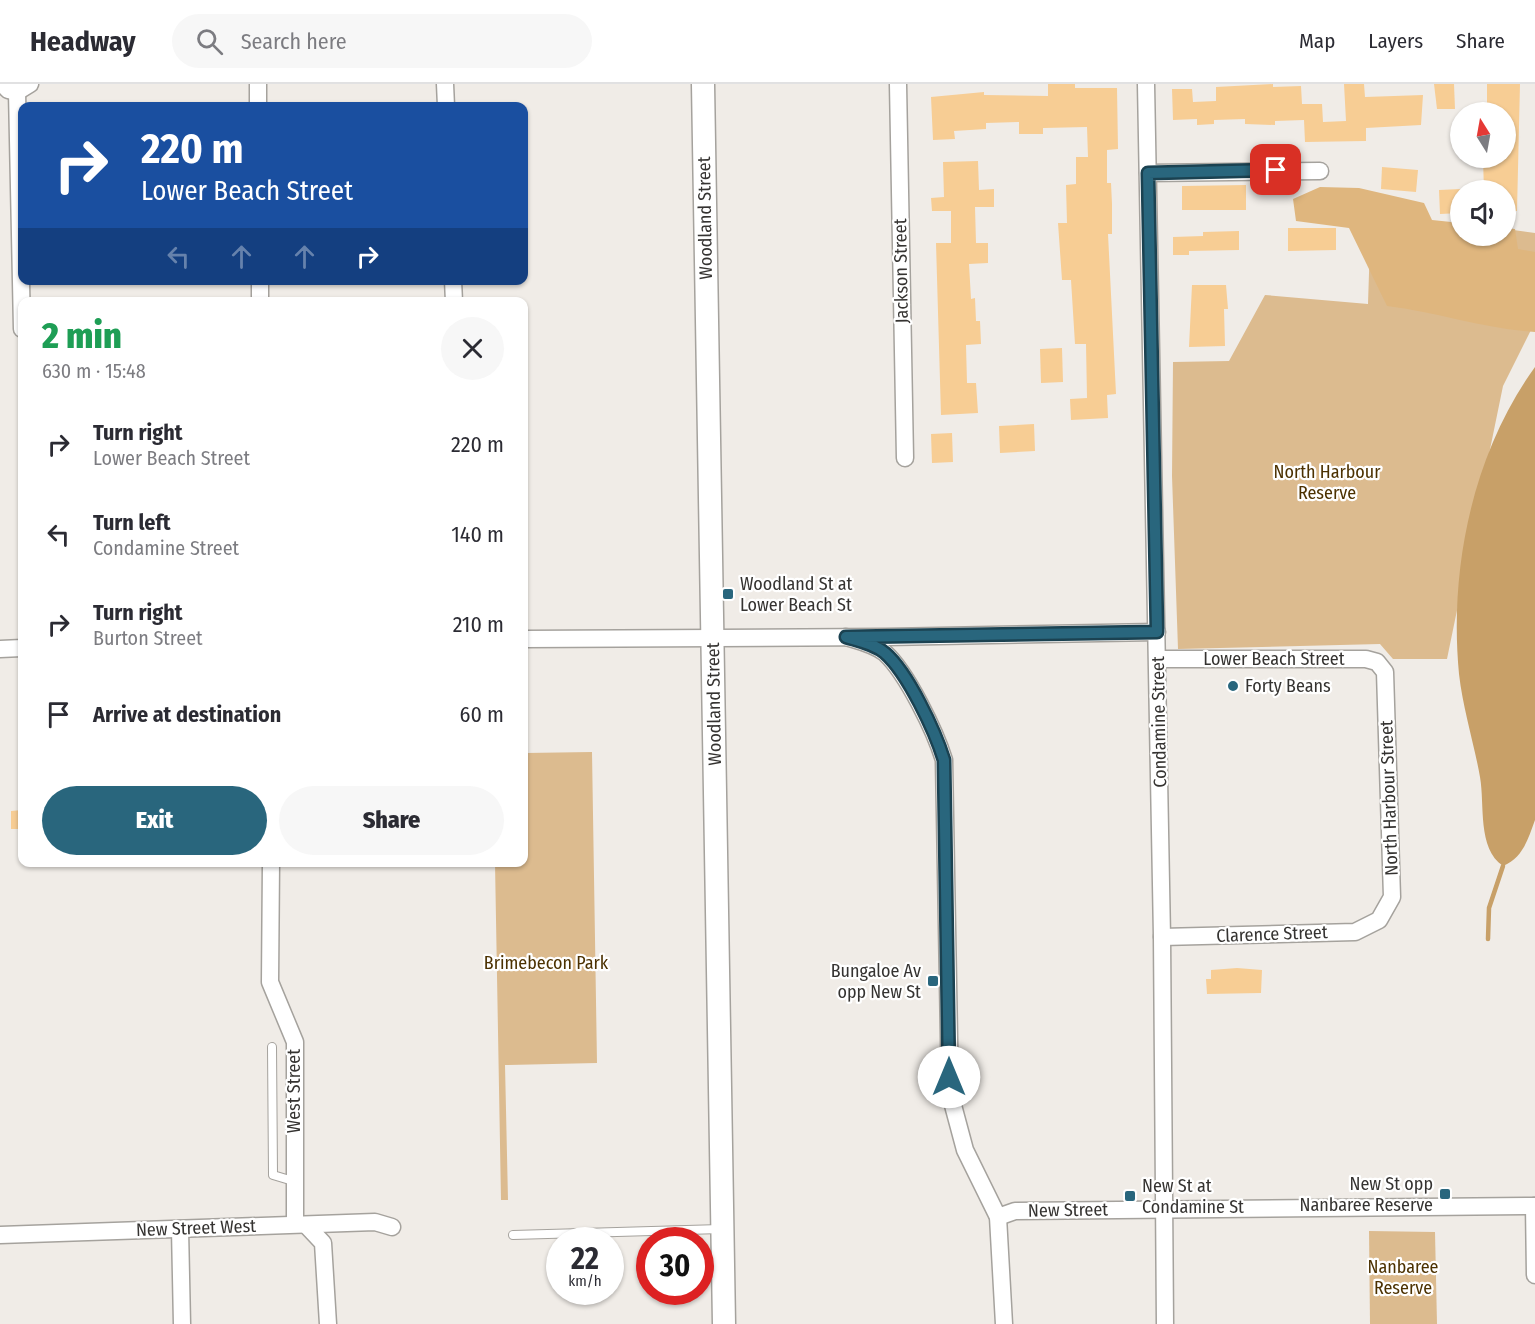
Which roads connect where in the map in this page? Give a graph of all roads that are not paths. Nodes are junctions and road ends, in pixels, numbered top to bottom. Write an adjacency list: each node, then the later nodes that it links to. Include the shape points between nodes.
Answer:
1 (258, 84): 7 (street)
2 (445, 84): 8 (street)
3 (703, 84): 15 (street, Woodland Street)
4 (898, 84): 12 (street, Jackson Street)
5 (1146, 84): 11 (street, Condamine Street)
6 (17, 87): 9 (street)
7 (258, 102)
8 (446, 102)
9 (18, 135)
10 (1320, 171): 11 (street)
11 (1148, 173): 13 (street, Condamine Street)
12 (905, 458)
13 (1157, 632): 14 (street); 19 (street, Condamine Street)
14 (846, 637): 15 (street); 28 (street, via 875,646 892,660 938,740 944,760 950,1094 964,1150)
15 (713, 638): 16 (street); 32 (street, Woodland Street)
16 (528, 639)
17 (18, 648): 18 (street)
18 (0, 649)
19 (1158, 659): 20 (street, Lower Beach Street, via 1366,658 1377,662); 23 (street, Condamine Street)
20 (1385, 672): 22 (street, North Harbour Street, via 1392,897)
21 (271, 867): 25 (street, West Street, via 270,982 295,1042)
22 (1379, 920): 23 (street, Clarence Street, via 1355,932)
23 (1162, 937): 27 (street, Condamine Street)
24 (272, 1047): 25 (lane, West Street, via 273,1174)
25 (293, 1181): 29 (street, West Street)
26 (1535, 1206): 27 (street, New Street); 35 (street)
27 (1164, 1208): 28 (street, New Street, via 1015,1211); 40 (street, Condamine Street)
28 (998, 1217): 39 (street)
29 (300, 1224): 30 (street, New Street West, via 375,1222); 31 (street, New Street West); 37 (street, via 323,1243)
30 (392, 1227)
31 (180, 1229): 33 (street, New Street West); 36 (street)
32 (721, 1229): 34 (lane); 38 (street, Woodland Street)
33 (0, 1235)
34 (513, 1235)
35 (1535, 1275)
36 (182, 1324)
37 (328, 1324)
38 (724, 1324)
39 (1004, 1324)
40 (1165, 1324)

